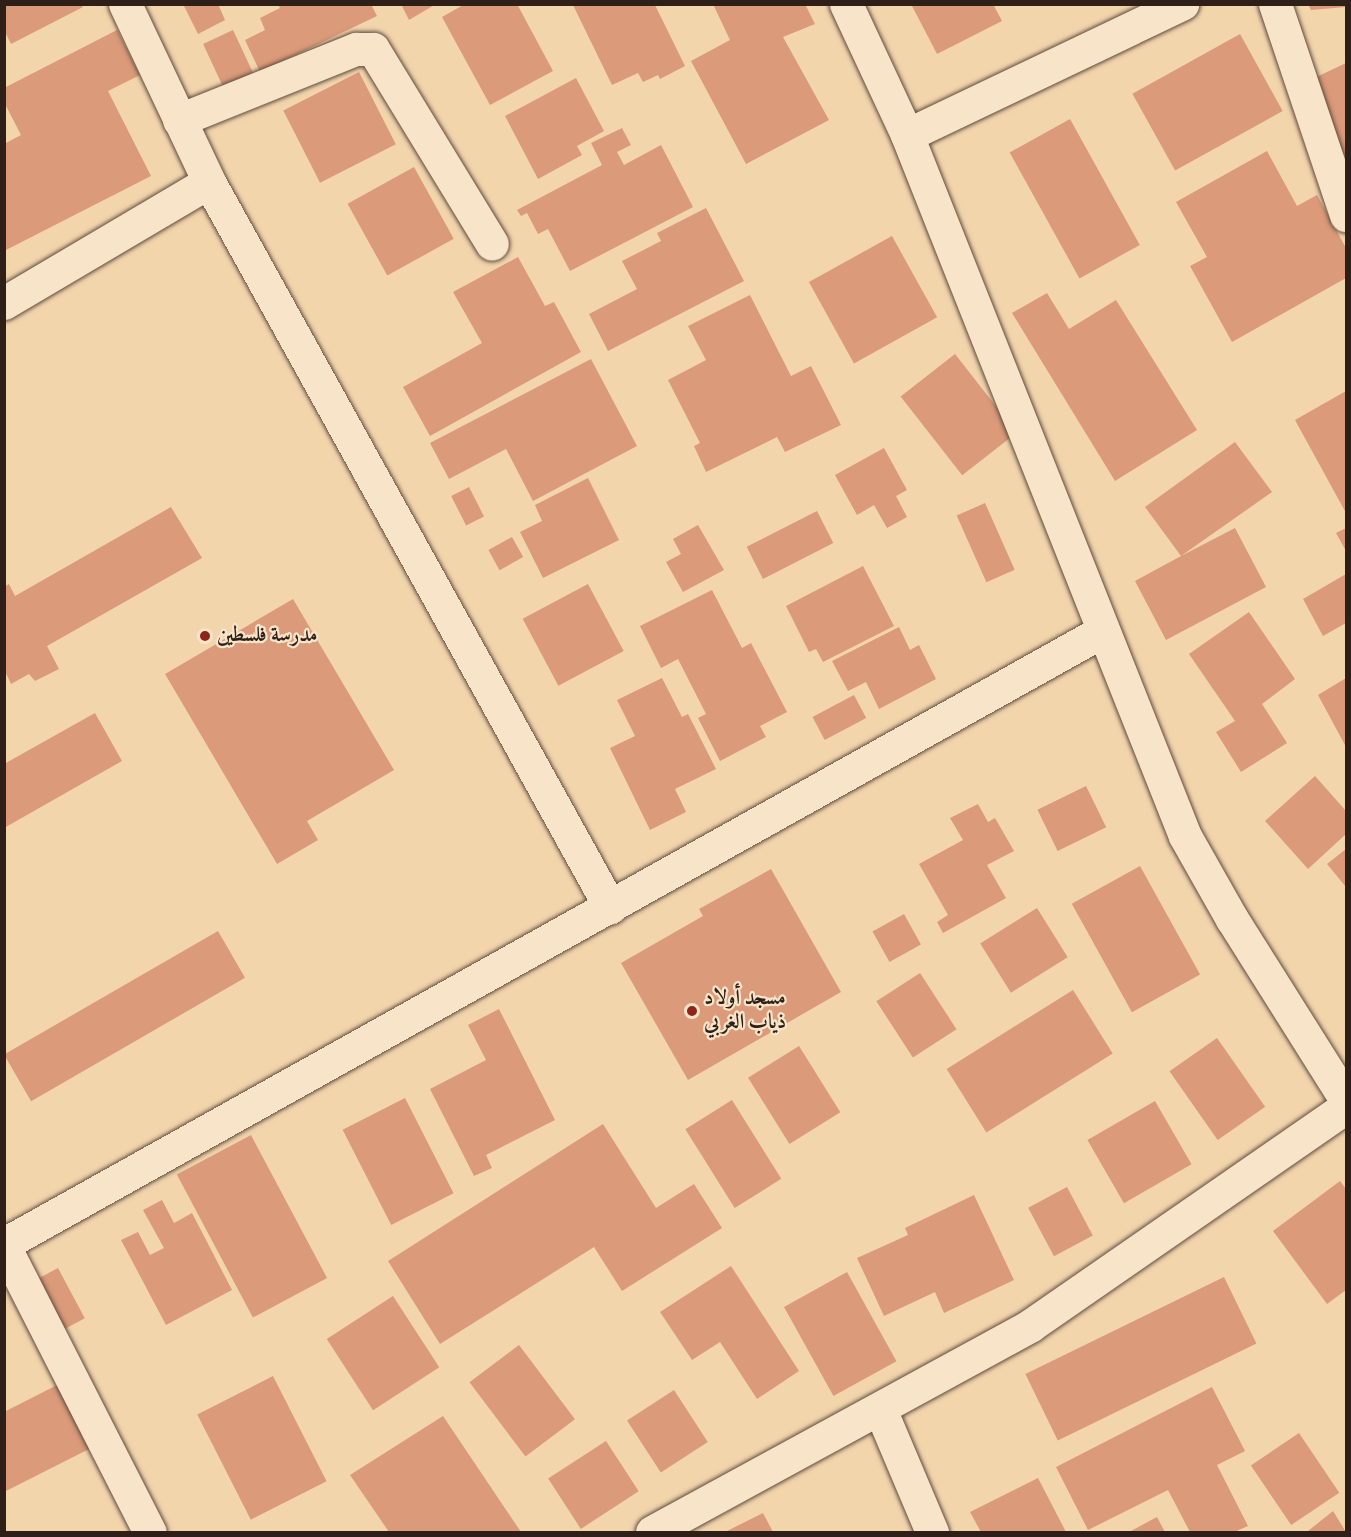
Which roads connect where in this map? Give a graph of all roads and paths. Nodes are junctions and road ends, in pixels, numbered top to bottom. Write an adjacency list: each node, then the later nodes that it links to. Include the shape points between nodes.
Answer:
1 (125, 4): 5 (street)
2 (846, 4): 6 (street)
3 (1182, 4): 6 (street)
4 (1275, 4): 8 (street)
5 (179, 120): 7 (street); 9 (street, via 356,49 372,49)
6 (907, 135): 11 (street)
7 (209, 182): 10 (street); 12 (street)
8 (1347, 215)
9 (492, 244)
10 (4, 303)
11 (1101, 632): 12 (street); 13 (street, via 1185,836 1232,919)
12 (610, 907): 15 (street)
13 (1347, 1101)
14 (1347, 1107): 16 (street, via 1031,1325)
15 (4, 1245): 17 (street)
16 (880, 1409): 18 (street); 19 (street)
17 (150, 1533)
18 (652, 1533)
19 (932, 1533)

